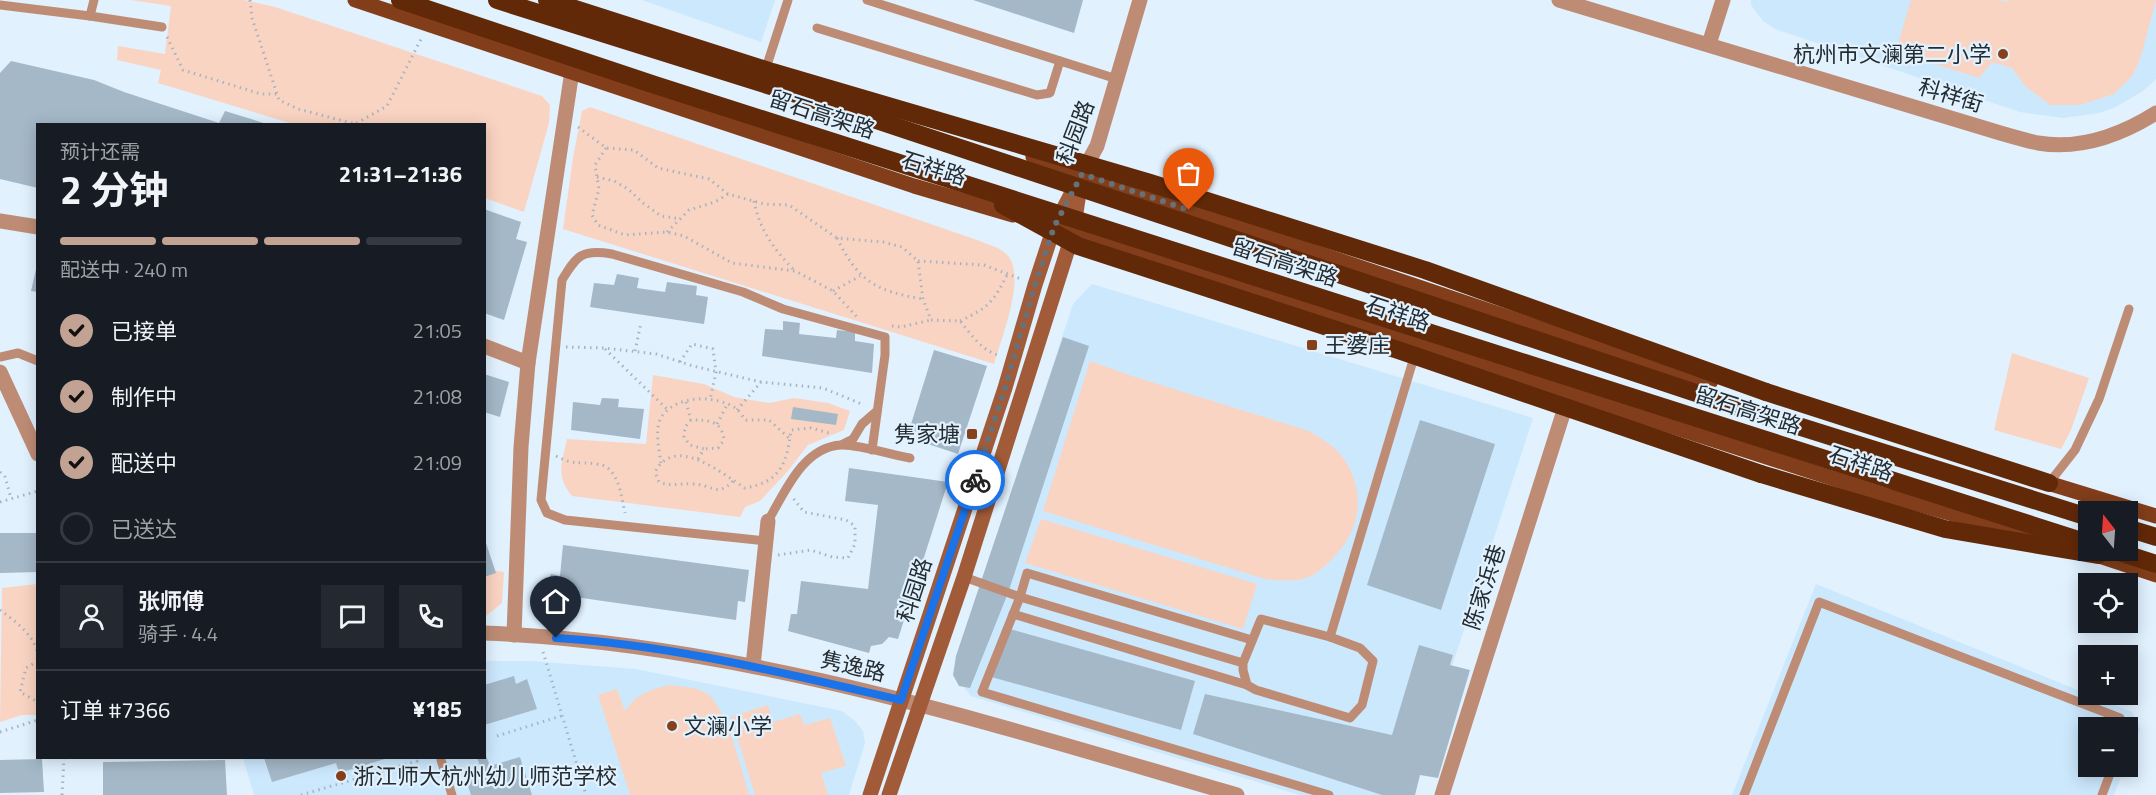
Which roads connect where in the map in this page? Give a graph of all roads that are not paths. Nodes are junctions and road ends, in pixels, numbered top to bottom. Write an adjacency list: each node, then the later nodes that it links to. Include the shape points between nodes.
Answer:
1 (94, 0): 13 (lane)
2 (355, 0): 19 (main road, 石祥路)
3 (400, 0): 23 (highway, 留石高架路, bridge)
4 (497, 0): 42 (highway, 留石高架路, bridge, via 831,105 1747,410)
5 (547, 0): 41 (highway, bridge, via 1425,270 1766,392)
6 (567, 0): 18 (main road, 石祥路)
7 (788, 0): 18 (lane)
8 (867, 0): 17 (lane)
9 (1140, 0): 20 (street, 科园路)
10 (1559, 0): 16 (street, 科祥街)
11 (1723, 0): 16 (street)
12 (0, 5): 13 (lane)
13 (90, 15): 14 (lane)
14 (162, 27)
15 (817, 28): 17 (lane, via 1037,95 1050,93)
16 (1709, 44): 21 (street, 科祥街, via 2040,143 2074,143 2113,136)
17 (1060, 61): 20 (lane)
18 (767, 65): 22 (main road, 石祥路)
19 (572, 71): 26 (main road, 石祥路, via 914,186); 33 (street)
20 (1117, 79): 22 (street, 科园路, via 1097,146)
21 (2156, 113)
22 (1082, 174): 26 (street, 科园路); 27 (street, 科园路); 41 (main road, 石祥路, via 1555,333)
23 (967, 185): 48 (highway, 留石高架路, bridge); 50 (highway, bridge, via 1078,246 1761,474 1945,530)
24 (0, 221): 25 (street)
25 (36, 227)
26 (1054, 227): 27 (main road, 石祥路); 65 (street, 科园路)
27 (1073, 233): 29 (main road, 石祥路); 55 (street, 科园路)
28 (2129, 309): 41 (lane, via 2099,399 2075,450)
29 (1419, 343): 35 (main road, 石祥路); 60 (lane)
30 (486, 347): 33 (street)
31 (0, 357): 32 (lane, via 18,353)
32 (36, 361)
33 (528, 363): 59 (street, via 520,447)
34 (0, 372): 38 (street)
35 (1570, 393): 49 (main road, 石祥路, via 1878,493); 75 (street, 陈家浜巷)
36 (877, 411): 37 (lane, via 853,438); 39 (lane); 47 (lane, via 885,337 612,254 594,251 575,259 562,280 542,500 547,513 565,520)
37 (839, 445): 39 (lane); 44 (lane, via 824,447 805,461)
38 (36, 450)
39 (872, 450): 40 (lane)
40 (910, 458)
41 (2049, 483): 43 (main road, 石祥路)
42 (2078, 514)
43 (2156, 516)
44 (768, 521): 47 (street)
45 (2138, 531): 46 (highway)
46 (2156, 537)
47 (766, 542): 63 (street)
48 (2078, 542)
49 (2078, 543)
50 (2078, 546)
51 (2138, 559): 53 (highway, 留石高架路)
52 (2126, 561): 54 (main road, 石祥路)
53 (2156, 564)
54 (2156, 575)
55 (964, 577): 56 (lane); 66 (street, 科园路)
56 (1020, 597): 57 (lane); 61 (lane, via 1027,573); 62 (lane)
57 (1013, 614): 64 (lane); 74 (lane, via 982,692)
58 (486, 633): 59 (street, 隽逸路)
59 (514, 635): 63 (street, 隽逸路, via 593,640)
60 (1330, 638): 61 (lane, via 1261,619); 64 (lane, via 1360,648 1373,661 1362,705 1350,718)
61 (1252, 640): 62 (lane)
62 (1243, 663): 64 (lane)
63 (753, 666): 65 (street, 隽逸路)
64 (1247, 684)
65 (901, 700): 66 (street, 隽逸路); 71 (street, 科园路)
66 (921, 704): 72 (street, 科园路); 73 (street, 隽逸路)
67 (2117, 717): 76 (lane, via 1819,602)
68 (441, 760): 70 (lane)
69 (2109, 777): 77 (lane)
70 (452, 795)
71 (870, 795)
72 (889, 795)
73 (1237, 795)
74 (1329, 795)
75 (1442, 795)
76 (1744, 795)
77 (2102, 795)

